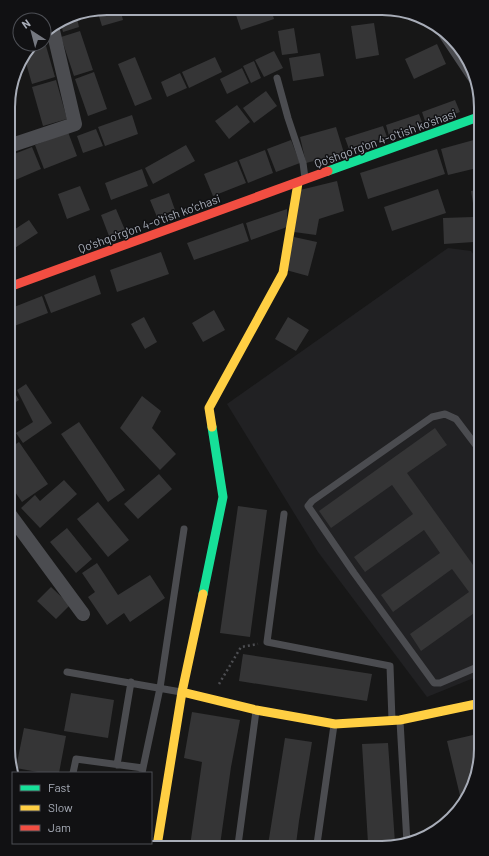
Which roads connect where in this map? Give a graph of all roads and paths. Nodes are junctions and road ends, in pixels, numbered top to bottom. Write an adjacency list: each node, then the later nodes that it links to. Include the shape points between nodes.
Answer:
1 (53, 32): 4 (street, via 75,124)
2 (277, 78): 5 (lane, via 303,162)
3 (474, 119): 5 (street, Qo'shqo'rg'on 4-o'tish ko'shasi)
4 (15, 144)
5 (302, 181): 6 (street, Qo'shqo'rg'on 4-o'tish ko'chasi); 17 (street, via 283,273 209,408 223,497)
6 (15, 285)
7 (474, 442): 13 (lane, via 456,418 445,414 432,417 308,506 434,683 440,683)
8 (284, 514): 12 (lane)
9 (15, 522): 11 (street)
10 (184, 529): 16 (lane)
11 (83, 614)
12 (266, 642): 18 (path, via 241,647); 21 (lane, via 390,666)
13 (474, 668)
14 (67, 672): 15 (lane)
15 (130, 682): 16 (lane); 23 (lane)
16 (160, 688): 17 (lane); 24 (lane)
17 (182, 692): 18 (street); 27 (street)
18 (211, 699): 20 (street)
19 (474, 705): 21 (street)
20 (256, 710): 22 (street); 28 (lane)
21 (396, 720): 22 (street); 26 (lane)
22 (335, 724): 29 (lane)
23 (117, 765): 24 (lane); 25 (lane, via 76,759)
24 (142, 771)
25 (73, 772)
26 (406, 837)
27 (158, 841)
28 (239, 841)
29 (317, 841)

